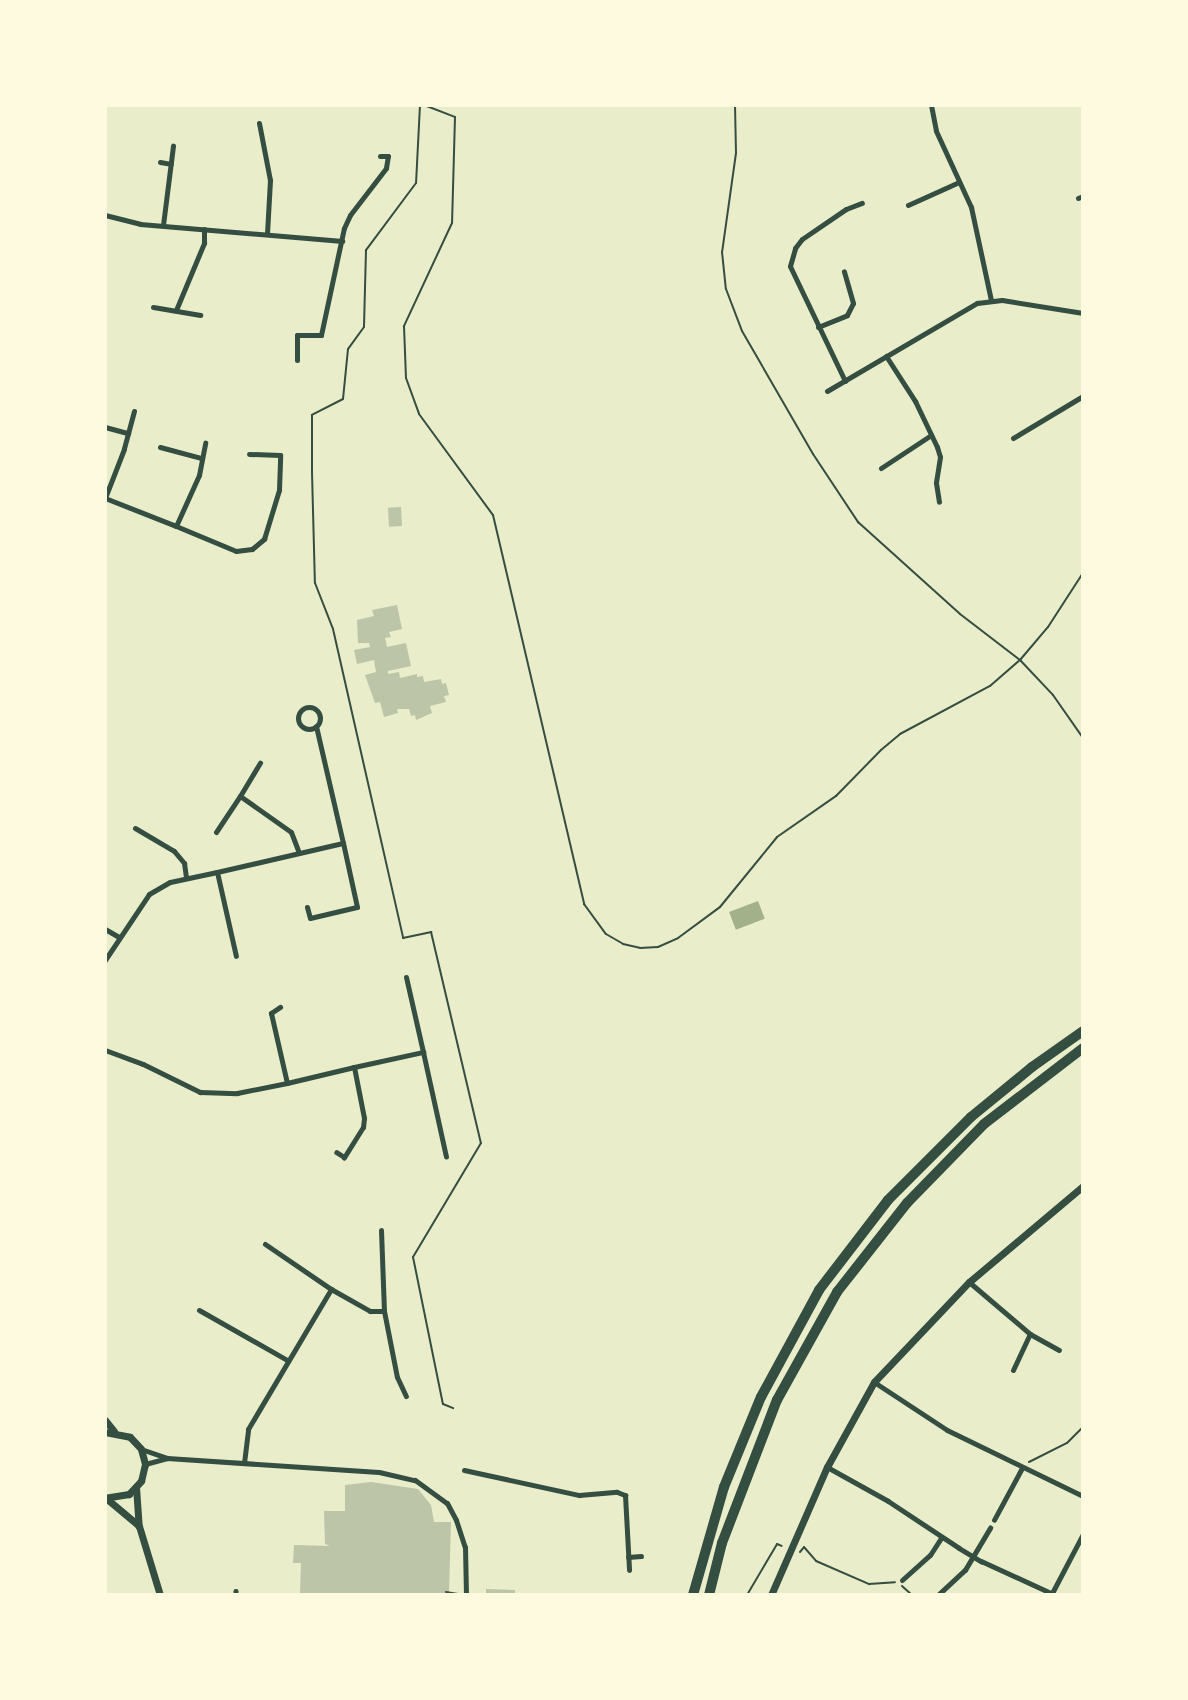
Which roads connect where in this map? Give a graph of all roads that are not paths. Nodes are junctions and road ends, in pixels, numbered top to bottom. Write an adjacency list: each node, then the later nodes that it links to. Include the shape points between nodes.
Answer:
1 (931, 105): 9 (street, via 936,131)
2 (259, 123): 4 (street)
3 (269, 132): 4 (street)
4 (261, 134): 15 (street, via 270,180)
5 (173, 146): 8 (street)
6 (380, 156): 16 (street, via 388,153 386,168 350,215)
7 (160, 162): 8 (street)
8 (171, 164): 13 (street)
9 (959, 182): 11 (street); 18 (street, via 971,207)
10 (862, 203): 23 (street, via 810,232 794,248 790,266)
11 (908, 205)
12 (105, 215): 13 (street, via 126,223)
13 (163, 225): 14 (street)
14 (204, 229): 15 (street); 20 (street, via 204,243)
15 (267, 233): 16 (street)
16 (342, 241): 25 (street, via 321,335 297,335)
17 (844, 271): 23 (street, via 853,303 847,315)
18 (991, 300): 21 (street); 24 (street, via 977,303)
19 (153, 307): 20 (street)
20 (176, 310): 22 (street)
21 (1083, 313)
22 (200, 315)
23 (818, 327): 26 (street)
24 (886, 356): 26 (street); 32 (street)
25 (297, 360)
26 (845, 381): 27 (street)
27 (827, 391)
28 (1083, 396): 33 (street)
29 (134, 411): 31 (street)
30 (105, 427): 31 (street)
31 (128, 433): 40 (street, via 105,498)
32 (931, 435): 38 (street); 39 (street, via 940,457)
33 (1013, 438)
34 (205, 443): 37 (street)
35 (160, 447): 37 (street)
36 (249, 454): 40 (street, via 280,455 279,490 264,539 252,549 236,551)
37 (201, 458): 40 (street, via 199,475)
38 (881, 468)
39 (939, 502)
40 (176, 526)
41 (316, 726): 41 (street, via 301,726 298,716 302,710 309,707 318,712); 48 (street)
42 (260, 763): 43 (street)
43 (240, 796): 46 (street); 49 (street, via 291,832)
44 (135, 828): 47 (street)
45 (153, 828): 47 (street)
46 (216, 832)
47 (148, 836): 51 (street, via 174,852 184,863)
48 (343, 843): 49 (street); 52 (street, via 356,907 310,918)
49 (299, 853): 50 (street)
50 (216, 872): 51 (street); 55 (street)
51 (186, 877): 54 (street, via 149,894)
52 (307, 907)
53 (105, 929): 54 (street)
54 (119, 937): 58 (street)
55 (233, 942): 56 (street); 57 (street)
56 (223, 944)
57 (236, 956)
58 (105, 960)
59 (406, 977): 61 (street)
60 (419, 985): 61 (street)
61 (408, 987): 66 (street)
62 (280, 1007): 68 (street, via 271,1013)
63 (1083, 1031): 111 (highway, via 971,1117 888,1200 819,1290 761,1397 724,1487)
64 (1083, 1048): 115 (highway, via 984,1124 907,1203 837,1292 777,1401 726,1531)
65 (105, 1050): 68 (street, via 144,1063 200,1092 237,1093)
66 (423, 1052): 67 (street); 70 (street)
67 (354, 1067): 68 (street); 71 (street, via 365,1118 344,1157)
68 (287, 1083)
69 (454, 1144): 70 (street)
70 (444, 1146): 72 (street)
71 (336, 1152)
72 (446, 1157)
73 (1083, 1186): 76 (street)
74 (381, 1230): 79 (street)
75 (265, 1244): 77 (street)
76 (969, 1282): 80 (street); 84 (street)
77 (331, 1289): 79 (street, via 370,1311); 82 (street)
78 (199, 1310): 82 (street)
79 (384, 1311): 85 (street, via 397,1377)
80 (1030, 1334): 81 (street); 83 (street)
81 (1059, 1350)
82 (287, 1360): 91 (street, via 248,1429)
83 (1013, 1370)
84 (874, 1381): 93 (street); 94 (street, via 947,1430)
85 (406, 1396)
86 (105, 1420): 87 (street)
87 (114, 1431): 88 (street); 89 (street, via 130,1437)
88 (105, 1432)
89 (141, 1449): 90 (street); 92 (street)
90 (167, 1458): 91 (street); 92 (street)
91 (244, 1463): 114 (street, via 379,1472 415,1480 447,1503 456,1520 465,1547)
92 (145, 1464): 96 (street)
93 (827, 1467): 103 (street); 116 (street)
94 (1022, 1468): 97 (street); 99 (street)
95 (464, 1470): 106 (street, via 579,1494 622,1493)
96 (136, 1488): 98 (street, via 121,1498); 100 (street)
97 (1083, 1496)
98 (106, 1498): 100 (street)
99 (995, 1520)
100 (139, 1526): 113 (street)
101 (990, 1528): 107 (street)
102 (1083, 1534): 112 (street)
103 (941, 1538): 104 (street); 110 (street, via 930,1555)
104 (959, 1548): 107 (street)
105 (641, 1556): 106 (street)
106 (628, 1557): 109 (street)
107 (974, 1557): 108 (street); 117 (street)
108 (981, 1561): 112 (street)
109 (629, 1570)
110 (902, 1580)
111 (693, 1594)
112 (1053, 1594)
113 (160, 1595)
114 (466, 1595)
115 (709, 1595)
116 (771, 1595)
117 (938, 1595)

